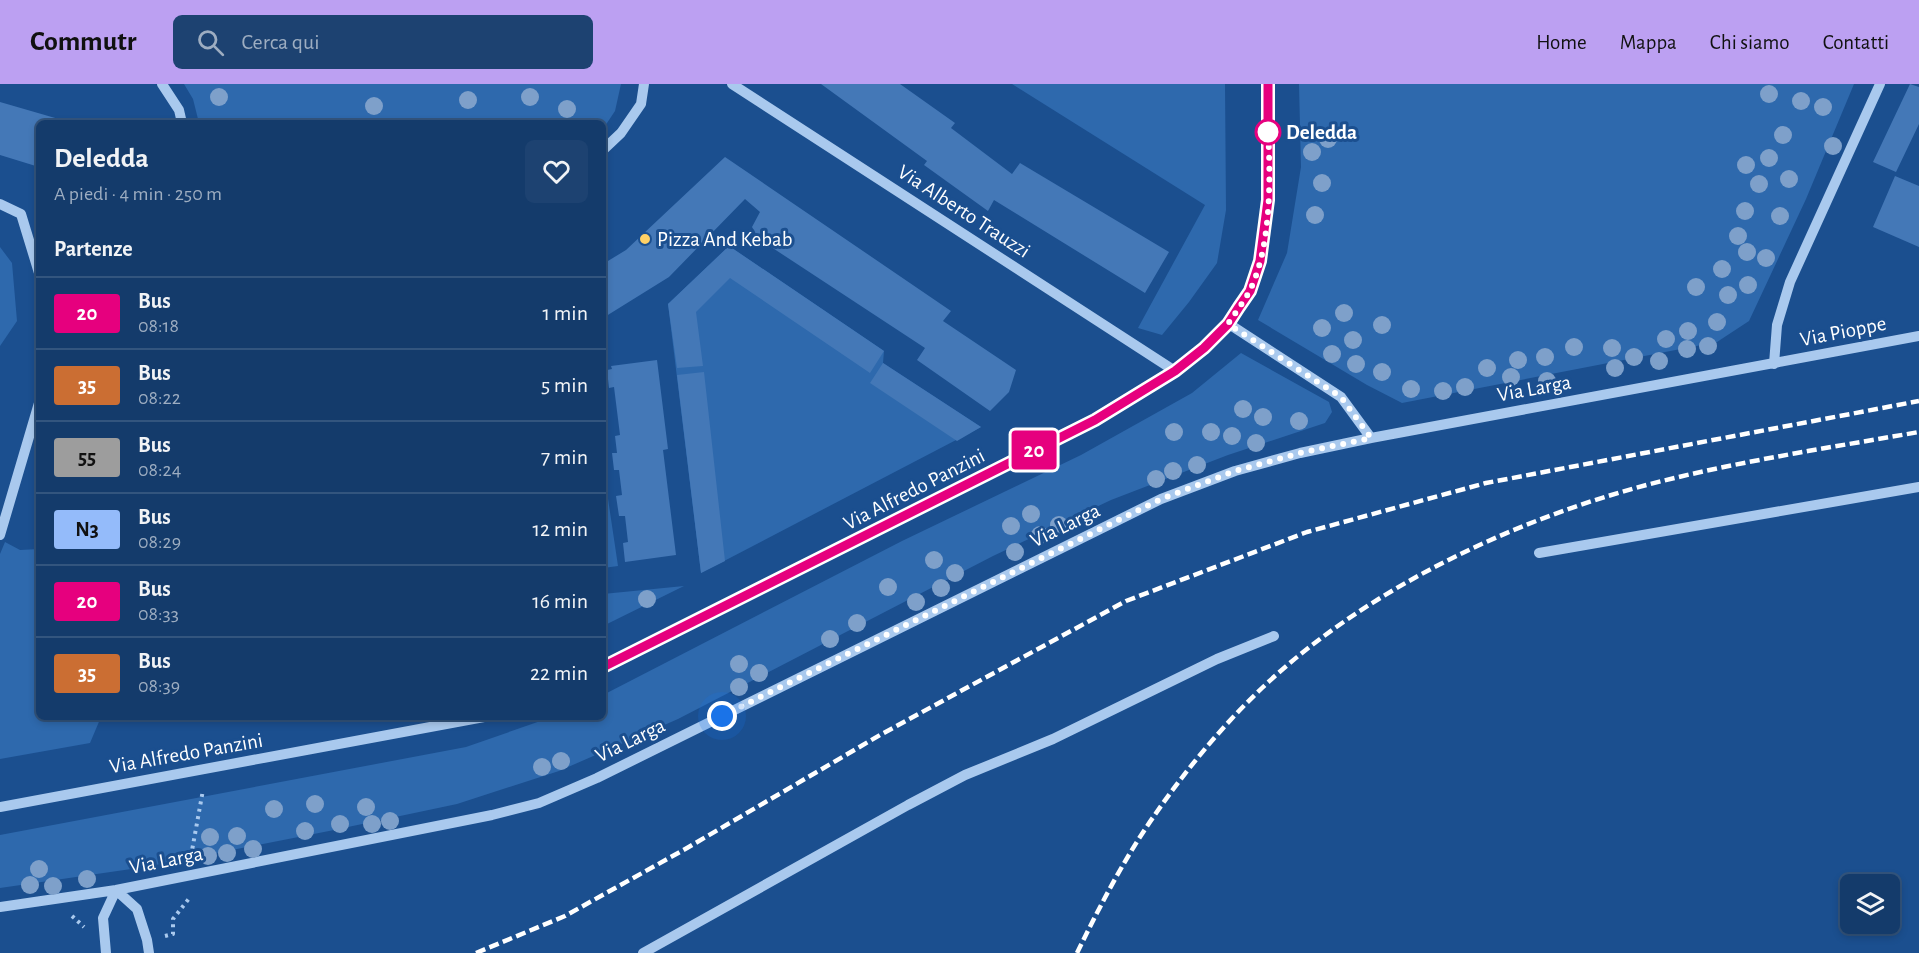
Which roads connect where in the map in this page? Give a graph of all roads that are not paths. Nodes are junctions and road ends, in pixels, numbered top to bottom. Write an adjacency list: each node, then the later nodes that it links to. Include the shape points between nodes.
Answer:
1 (162, 84): 6 (street)
2 (644, 84): 7 (street, via 641,104)
3 (732, 84): 13 (street, Via Alberto Trauzzi)
4 (1268, 84): 10 (street, Via Alfredo Panzini, via 1268,200 1264,238 1250,291)
5 (1880, 84): 12 (street, via 1790,282 1777,325)
6 (181, 120)
7 (606, 147)
8 (0, 204): 9 (street, via 21,214)
9 (36, 263)
10 (1228, 324): 13 (street, Via Alfredo Panzini); 15 (street, via 1341,397)
11 (1919, 336): 12 (street, Via Pioppe)
12 (1774, 364): 15 (street, Via Larga)
13 (1175, 371): 20 (street, Via Alfredo Panzini, via 1095,420)
14 (36, 413): 17 (street)
15 (1371, 438): 23 (street, Via Larga, via 1235,471 1161,499 597,778 539,803)
16 (1919, 487): 18 (street)
17 (0, 536)
18 (1539, 553)
19 (1274, 636): 27 (street, via 956,780)
20 (606, 665)
21 (468, 720): 22 (street, Via Alfredo Panzini)
22 (0, 807)
23 (116, 890): 24 (street); 25 (street, Via Larga, via 103,918); 26 (street, Via Larga, via 137,909)
24 (0, 907)
25 (106, 953)
26 (148, 953)
27 (643, 953)

